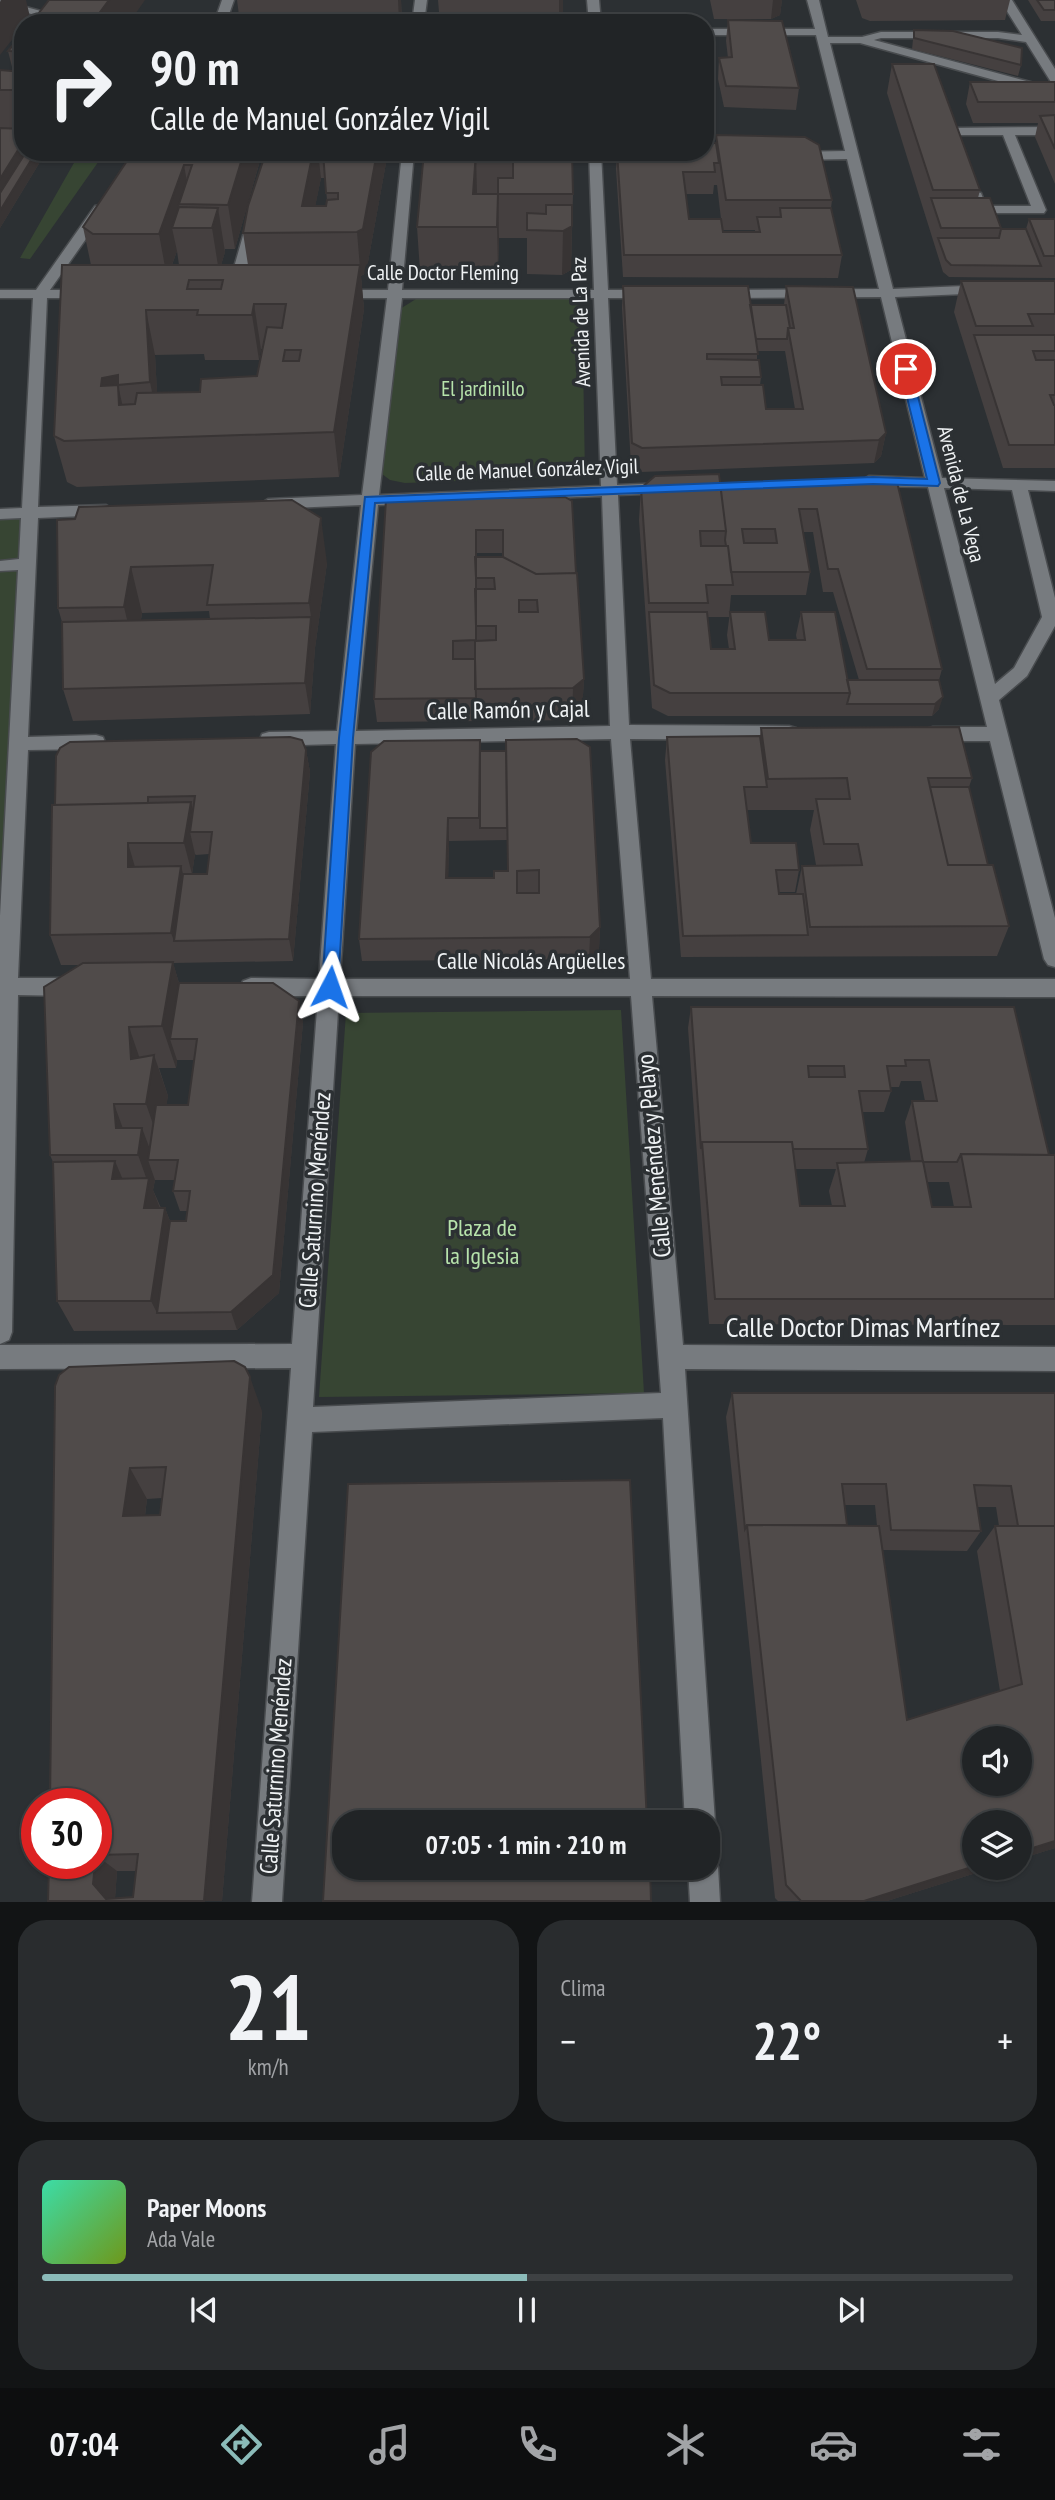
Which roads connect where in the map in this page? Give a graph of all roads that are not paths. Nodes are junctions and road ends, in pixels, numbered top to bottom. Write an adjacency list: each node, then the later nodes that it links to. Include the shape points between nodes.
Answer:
1 (813, 0): 6 (street, Avenida de La Vega)
2 (1006, 0): 7 (street)
3 (0, 2): 4 (street)
4 (48, 14)
5 (714, 32): 6 (street)
6 (822, 36): 8 (street); 15 (street, Avenida de La Vega)
7 (1029, 39): 8 (street, via 881,35); 9 (street)
8 (862, 40): 10 (street, via 932,66 1034,87)
9 (1055, 79)
10 (1055, 86)
11 (1055, 131): 13 (street)
12 (954, 132): 13 (street)
13 (1009, 132): 18 (street, via 1039,210 981,210)
14 (779, 155): 15 (street)
15 (851, 155): 22 (street, Avenida de La Vega)
16 (407, 161): 28 (street, Calle Saturnino Menéndez)
17 (595, 161): 29 (street, Avenida de La Paz)
18 (972, 184)
19 (110, 196): 24 (street)
20 (256, 217): 26 (street)
21 (1005, 289): 22 (street)
22 (887, 293): 31 (street); 33 (street, Avenida de La Vega)
23 (0, 294): 24 (street)
24 (40, 294): 25 (street); 41 (street)
25 (109, 294)
26 (233, 294)
27 (314, 294): 28 (street, Calle Doctor Fleming)
28 (395, 294): 29 (street, Calle Doctor Fleming); 38 (street, Calle Saturnino Menéndez)
29 (601, 294): 30 (street, Calle Doctor Fleming); 37 (street, Avenida de La Paz)
30 (668, 294)
31 (709, 294)
32 (846, 482): 33 (street)
33 (934, 483): 36 (street); 46 (street, Avenida de La Vega)
34 (1055, 486): 36 (street)
35 (680, 487): 37 (street, Calle de Manuel González Vigil)
36 (1019, 487): 45 (street)
37 (611, 490): 38 (street, Calle de Manuel González Vigil); 47 (street, Calle Menéndez y Pelayo)
38 (370, 499): 39 (street, Calle de Manuel González Vigil); 51 (street, Calle Saturnino Menéndez)
39 (249, 504)
40 (129, 509): 41 (street)
41 (30, 513): 42 (street); 43 (street)
42 (0, 514)
43 (28, 564): 44 (street); 54 (street)
44 (0, 566)
45 (1053, 619): 46 (street, via 1021,672)
46 (989, 698): 50 (street, Avenida de La Vega)
47 (620, 732): 48 (street, Calle Ramón y Cajal); 51 (street, Calle Ramón y Cajal); 60 (street, Calle Menéndez y Pelayo)
48 (809, 733)
49 (917, 733): 50 (street)
50 (998, 734): 55 (street, Avenida de La Vega)
51 (346, 738): 52 (street, Calle Ramón y Cajal); 59 (street, Calle Saturnino Menéndez)
52 (251, 739)
53 (114, 742): 54 (street)
54 (19, 744): 56 (street)
55 (1055, 958)
56 (4, 986): 57 (street); 62 (street)
57 (88, 986)
58 (236, 987): 59 (street, Calle Nicolás Argüelles)
59 (330, 987): 60 (street, Calle Nicolás Argüelles); 63 (street, Calle Saturnino Menéndez)
60 (640, 987): 61 (street, Calle Nicolás Argüelles); 65 (street, Calle Menéndez y Pelayo)
61 (1055, 988)
62 (0, 1332)
63 (304, 1356): 64 (street); 68 (street, Calle Saturnino Menéndez)
64 (0, 1357)
65 (671, 1357): 66 (street, Calle Doctor Dimas Martínez); 67 (street, Calle Menéndez y Pelayo)
66 (1055, 1359)
67 (674, 1405): 68 (street); 69 (street, Calle Menéndez y Pelayo)
68 (300, 1420): 71 (street, Calle Saturnino Menéndez)
69 (699, 1810)
70 (704, 1880): 72 (street)
71 (267, 1902)
72 (705, 1902)

